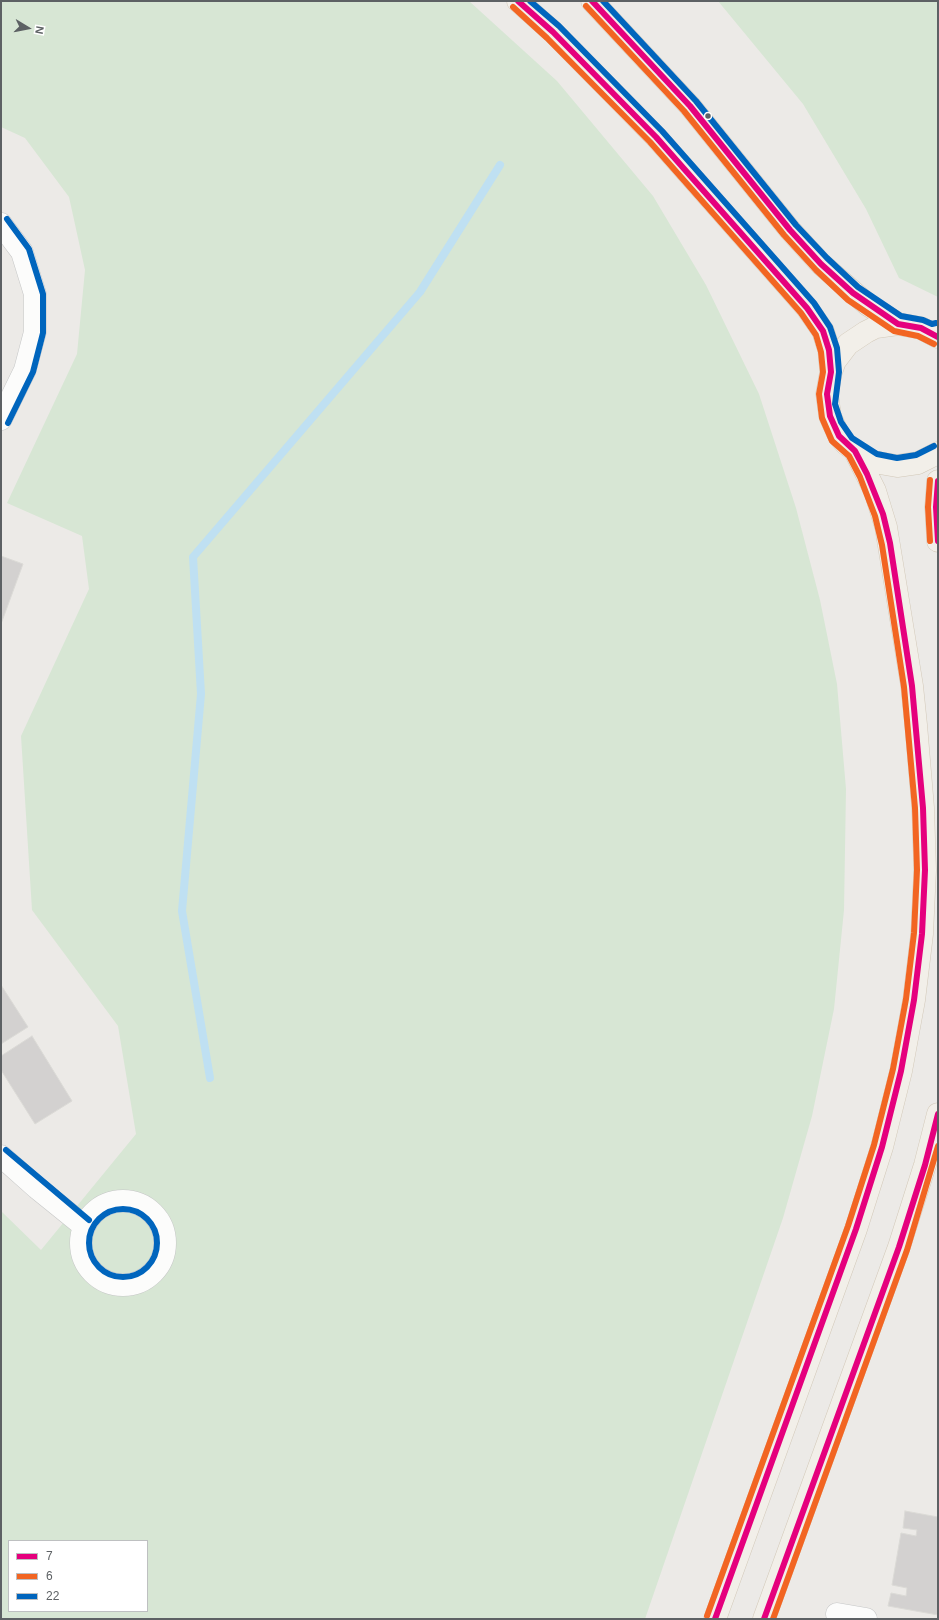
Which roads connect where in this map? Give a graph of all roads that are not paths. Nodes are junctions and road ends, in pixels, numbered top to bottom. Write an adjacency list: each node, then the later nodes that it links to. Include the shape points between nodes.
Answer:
1 (518, 1): 6 (main road, via 553,32 656,137 807,308 823,331 829,350)
2 (592, 1): 4 (main road, via 690,106 790,230 821,264 868,305)
3 (1, 224): 7 (street, via 22,252 35,294 35,332 25,370)
4 (898, 324): 5 (main road); 6 (main road, via 876,327 857,337 841,352)
5 (936, 334)
6 (831, 372): 8 (main road, via 827,394 830,416 839,436)
7 (1, 419)
8 (855, 451): 9 (main road, via 874,462 897,466 918,462); 16 (main road, via 875,491 886,527 915,717 923,808 925,870 922,934 915,993 901,1071 882,1148 858,1222)
9 (938, 453)
10 (938, 481): 11 (main road)
11 (938, 541)
12 (938, 1114): 17 (main road, via 899,1247)
13 (1, 1156): 14 (street)
14 (84, 1226)
15 (837, 1614): 18 (street)
16 (715, 1619)
17 (764, 1619)
18 (866, 1619)

